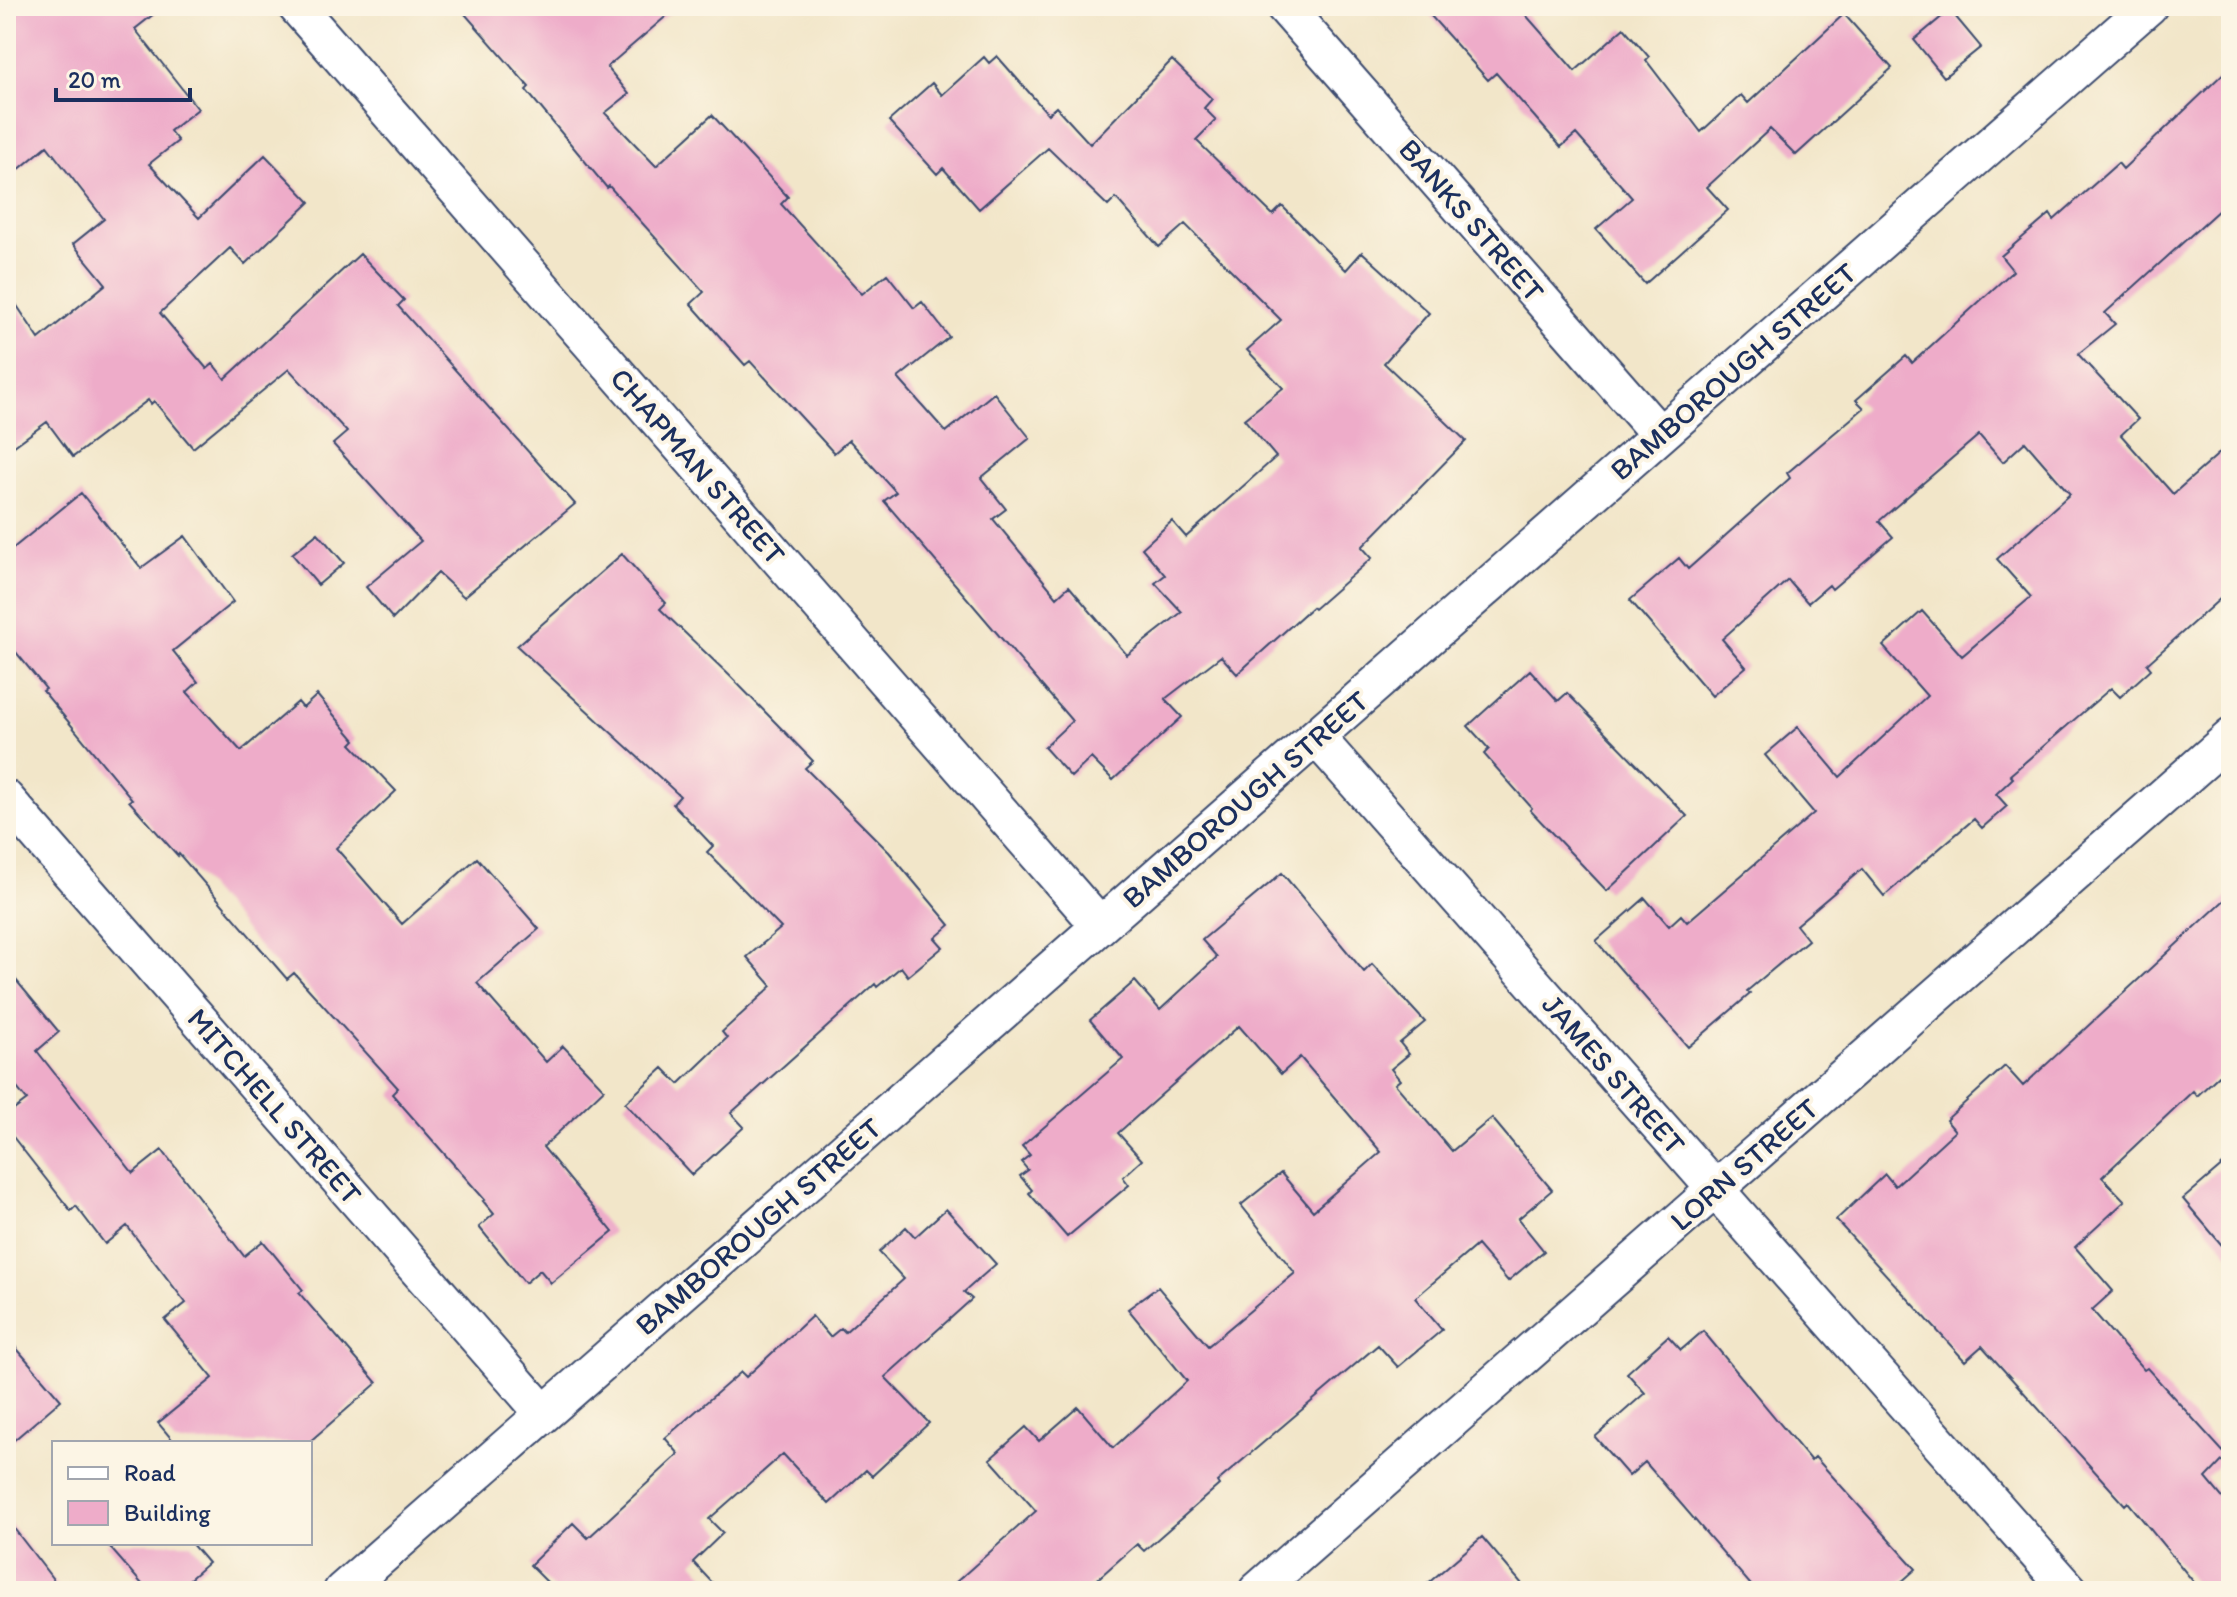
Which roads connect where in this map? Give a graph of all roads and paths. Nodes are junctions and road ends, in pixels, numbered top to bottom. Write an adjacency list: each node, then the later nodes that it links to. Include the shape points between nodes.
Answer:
1 (296, 6): 8 (street, CHAPMAN STREET)
2 (1284, 6): 4 (street, BANKS STREET)
3 (2149, 6): 4 (street, BAMBOROUGH STREET)
4 (1660, 435): 5 (street, BAMBOROUGH STREET)
5 (1316, 737): 8 (street, BAMBOROUGH STREET); 9 (street, JAMES STREET)
6 (2231, 737): 9 (street, LORN STREET)
7 (6, 799): 10 (street, MITCHELL STREET)
8 (1100, 926): 10 (street, BAMBOROUGH STREET)
9 (1716, 1189): 12 (street, LORN STREET); 13 (street, JAMES STREET)
10 (544, 1414): 11 (street, BAMBOROUGH STREET)
11 (342, 1591)
12 (1257, 1591)
13 (2070, 1591)

